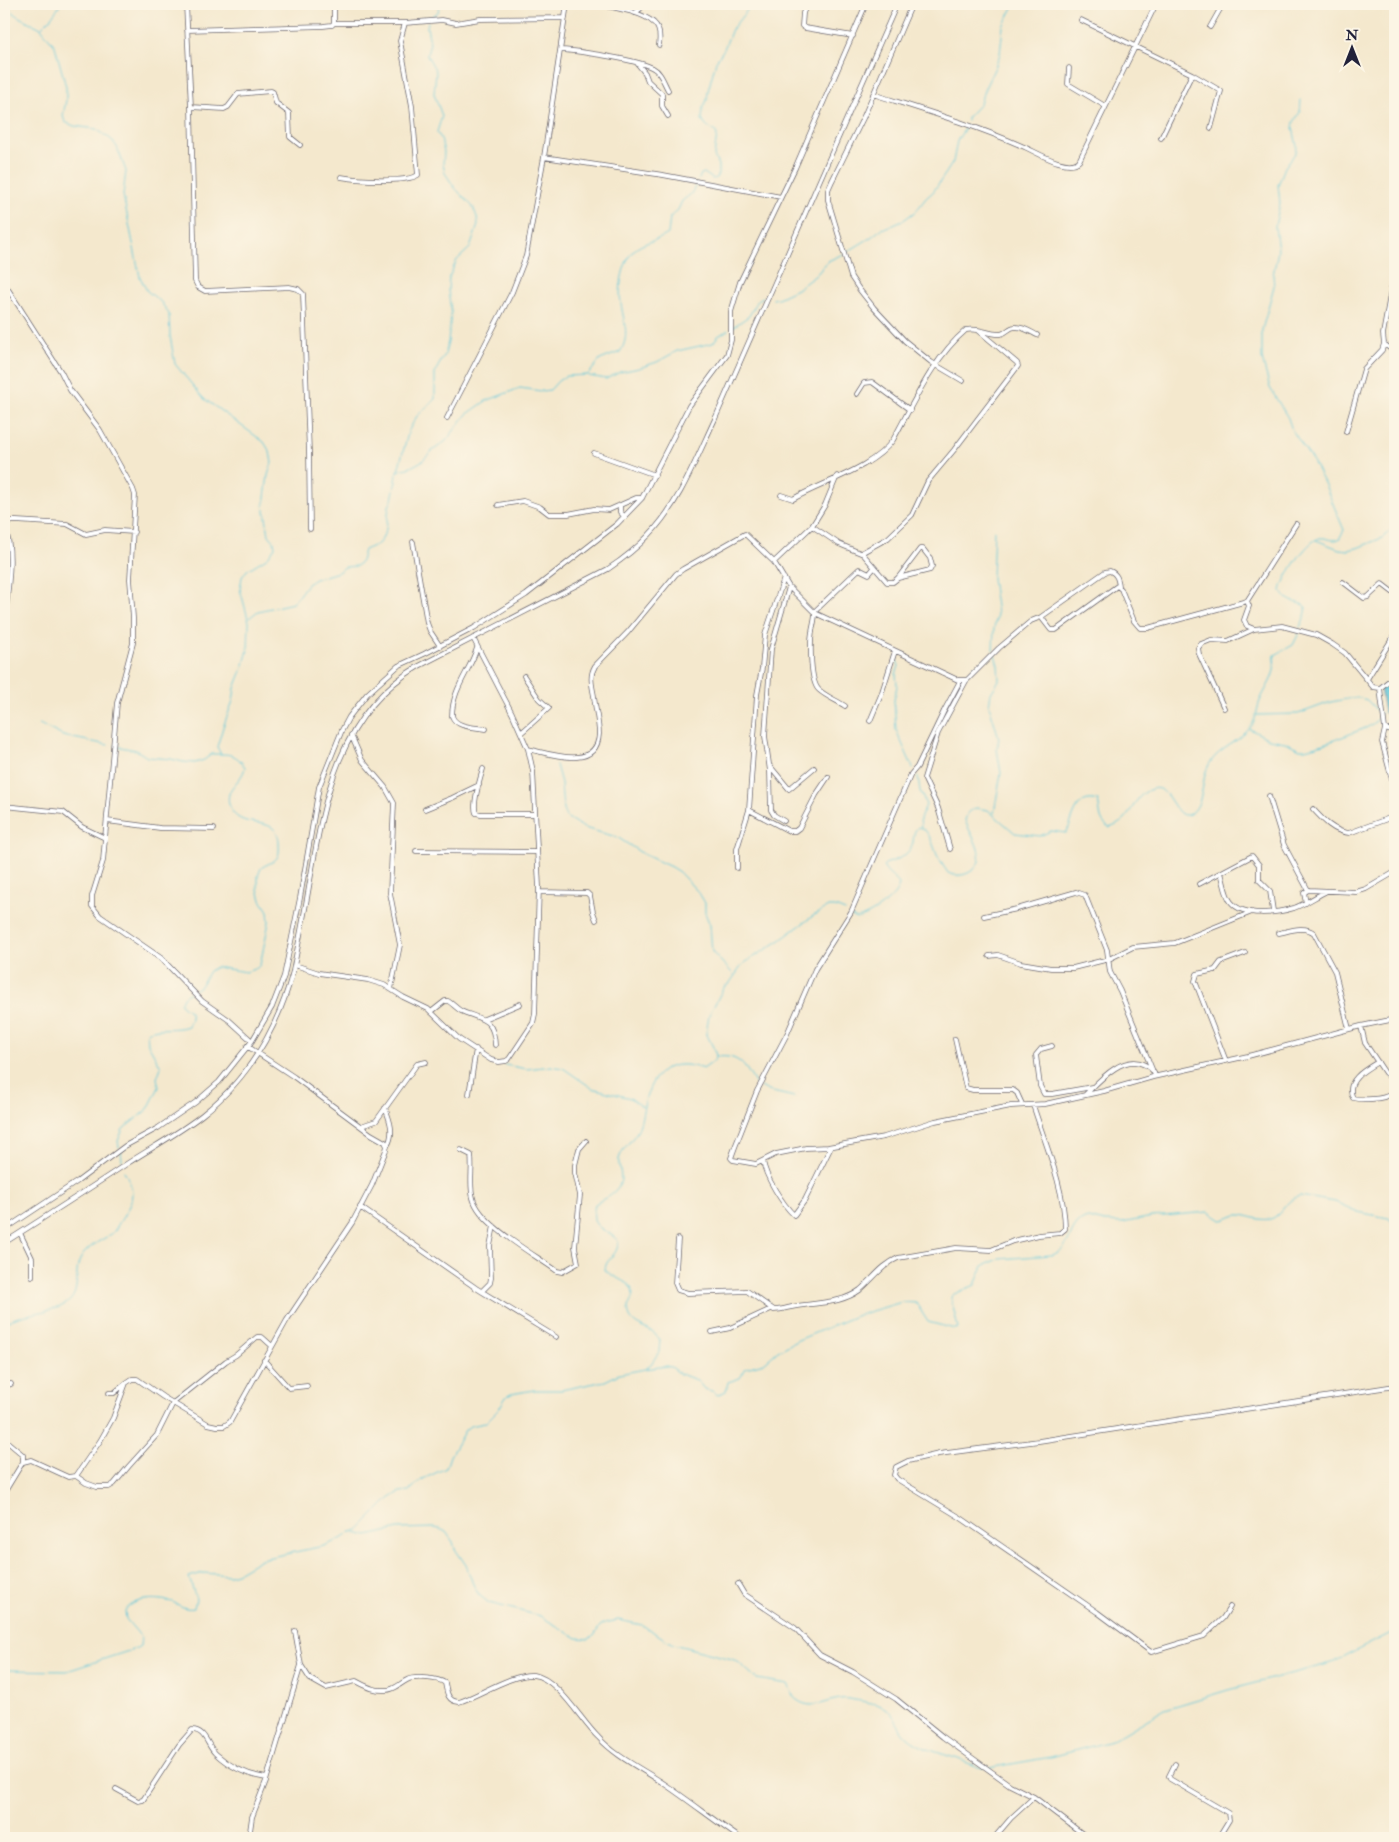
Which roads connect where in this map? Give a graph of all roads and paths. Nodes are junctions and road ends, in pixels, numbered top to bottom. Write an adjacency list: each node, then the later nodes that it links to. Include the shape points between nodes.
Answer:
1 (186, 4): 18 (street)
2 (334, 4): 15 (street)
3 (567, 4): 13 (street)
4 (596, 4): 12 (street)
5 (644, 4): 12 (street)
6 (808, 4): 19 (street, via 802,26)
7 (866, 4): 19 (street)
8 (897, 4): 78 (street, via 715,419 668,512 642,542 608,570)
9 (912, 4): 27 (street)
10 (1156, 4): 21 (street)
11 (1223, 4): 17 (street)
12 (635, 13): 20 (street, via 654,23)
13 (565, 18): 16 (street); 22 (street)
14 (1081, 20): 21 (street)
15 (334, 23): 16 (street); 18 (street, via 314,27)
16 (405, 23): 35 (street, via 400,41 412,106 418,175 381,180)
17 (1210, 27)
18 (187, 30): 29 (street)
19 (853, 36): 36 (street)
20 (660, 45)
21 (1135, 46): 25 (street); 28 (street)
22 (561, 50): 23 (street); 34 (street)
23 (637, 64): 26 (street, via 657,71); 30 (street, via 662,94 662,106)
24 (1070, 68): 28 (street, via 1068,84)
25 (1192, 74): 31 (street, via 1221,92); 32 (street)
26 (668, 90)
27 (872, 94): 28 (street, via 959,121 1070,165 1079,161); 43 (street, via 828,190 830,208 852,277 859,289 905,341)
28 (1106, 106)
29 (191, 107): 33 (street, via 224,109 238,94 271,91 276,103 289,113 290,137); 60 (street, via 196,285 205,291 294,288 304,298)
30 (668, 116)
31 (1210, 128)
32 (1160, 138)
33 (300, 145)
34 (544, 157): 36 (street); 47 (street, via 521,271)
35 (341, 177)
36 (781, 197): 50 (street, via 732,304 728,355 689,406)
37 (1395, 268): 41 (street)
38 (4, 283): 61 (street, via 70,390 100,430 133,489)
39 (978, 329): 40 (street, via 1001,334 1017,327); 43 (street, via 968,329 962,334); 63 (street, via 1018,366 928,481 912,515 888,538)
40 (1037, 335)
41 (1384, 344): 42 (street); 48 (street, via 1364,369)
42 (1395, 352)
43 (936, 365): 44 (street); 46 (street)
44 (963, 381)
45 (857, 394): 46 (street, via 864,383 872,382)
46 (910, 410): 51 (street, via 885,450)
47 (447, 418)
48 (1346, 432)
49 (594, 453): 50 (street)
50 (654, 475): 53 (street)
51 (837, 476): 52 (street, via 793,500); 59 (street)
52 (781, 495)
53 (642, 498): 55 (street); 56 (street)
54 (498, 505): 55 (street, via 523,501 549,514 609,510)
55 (620, 505): 56 (street, via 620,512)
56 (625, 517): 79 (street, via 526,595)
57 (1296, 524): 72 (street)
58 (4, 526): 61 (street, via 16,521 67,524 86,534 105,530); 75 (street, via 10,549)
59 (812, 526): 63 (street); 64 (street)
60 (310, 529)
61 (134, 532): 110 (street, via 130,580 133,643 117,703)
62 (413, 542): 79 (street, via 427,623)
63 (860, 553): 65 (street)
64 (774, 562): 66 (street); 96 (street, via 745,534 683,569 592,670 599,732 595,749 576,757)
65 (874, 568): 67 (street, via 887,582); 73 (street, via 869,574 859,569)
66 (784, 578): 70 (street); 107 (street, via 765,635 756,695)
67 (898, 578): 67 (street, via 920,549 923,549 932,566 930,570)
68 (1343, 582): 71 (street, via 1364,598 1382,584)
69 (1119, 586): 72 (street, via 1140,628); 74 (street, via 1113,587 1056,630 1051,630); 74 (street, via 1114,573 1106,572)
70 (789, 587): 73 (street); 97 (street, via 771,649 765,736)
71 (1395, 594)
72 (1247, 601): 76 (street, via 1249,606 1244,620)
73 (814, 612): 81 (street); 88 (street, via 813,680 819,690)
74 (1041, 617): 85 (street, via 1031,621 999,648)
75 (4, 627)
76 (1254, 629): 84 (street, via 1282,626 1316,635 1344,653); 89 (street, via 1228,641 1206,641 1198,648)
77 (1395, 634): 84 (street)
78 (473, 638): 80 (street); 95 (street, via 399,679 377,699)
79 (440, 646): 142 (street, via 391,672 359,704 342,730 317,796 281,988)
80 (477, 648): 91 (street, via 458,686 452,716 460,724); 94 (street)
81 (895, 650): 86 (street); 90 (street)
82 (524, 676): 94 (street, via 549,708)
83 (1395, 676): 87 (street)
84 (1366, 679): 87 (street)
85 (967, 680): 86 (street); 114 (street, via 938,733 924,778 938,808)
86 (960, 681): 164 (street, via 911,774 851,912 815,969 787,1034 756,1091 731,1158 752,1164)
87 (1380, 688): 92 (street)
88 (846, 706)
89 (1224, 708)
90 (870, 721)
91 (486, 729)
92 (1385, 729): 93 (street); 102 (street, via 1382,742)
93 (1395, 732)
94 (521, 734): 96 (street)
95 (351, 735): 133 (street, via 334,773 323,811); 134 (street, via 362,760 385,786 394,803 390,893 400,945)
96 (528, 749): 108 (street, via 533,771)
97 (770, 766): 98 (street, via 789,789); 111 (street, via 771,810)
98 (814, 768)
99 (483, 769): 101 (street)
100 (828, 777): 107 (street, via 795,831)
101 (478, 785): 105 (street); 108 (street, via 476,813)
102 (1395, 792)
103 (1269, 796): 121 (street, via 1284,845)
104 (4, 806): 113 (street, via 63,812 82,827)
105 (425, 809)
106 (1313, 809): 109 (street, via 1330,826 1349,833)
107 (749, 810): 117 (street, via 737,849)
108 (535, 814): 116 (street)
109 (1395, 816)
110 (107, 821): 112 (street, via 160,828); 113 (street)
111 (784, 821)
112 (214, 828)
113 (105, 838): 142 (street, via 102,867 92,896 95,912 160,958 202,1002)
114 (950, 849)
115 (416, 851): 116 (street)
116 (537, 852): 123 (street)
117 (737, 868)
118 (1395, 872): 122 (street, via 1356,892)
119 (1221, 873): 120 (street); 125 (street, via 1254,856 1259,865 1259,880 1270,891); 126 (street, via 1231,902)
120 (1199, 884)
121 (1308, 890): 122 (street); 124 (street, via 1304,893)
122 (1327, 890): 124 (street)
123 (539, 892): 128 (street, via 586,894 590,896); 146 (street, via 533,1023 506,1061 495,1062)
124 (1306, 903): 125 (street)
125 (1274, 911): 126 (street)
126 (1252, 912): 132 (street, via 1175,943 1133,947)
127 (984, 916): 132 (street, via 1082,893)
128 (596, 920)
129 (1279, 933): 140 (street, via 1302,929 1314,933 1335,972)
130 (1245, 953): 148 (street, via 1195,977)
131 (989, 956): 132 (street, via 1004,955 1021,963 1068,969)
132 (1109, 959): 151 (street, via 1110,972)
133 (295, 965): 134 (street, via 326,974 368,980); 147 (street, via 283,1005)
134 (391, 989): 136 (street)
135 (520, 1004): 137 (street)
136 (431, 1012): 137 (street, via 448,1001 462,1011); 146 (street, via 459,1039)
137 (484, 1019): 144 (street, via 494,1033)
138 (1394, 1021): 139 (street)
139 (1361, 1026): 140 (street); 150 (street, via 1363,1038)
140 (1349, 1029): 148 (street)
141 (955, 1039): 156 (street, via 966,1088 1013,1090)
142 (252, 1041): 143 (street)
143 (248, 1046): 147 (street); 167 (street, via 219,1082 196,1102 125,1146)
144 (496, 1046)
145 (1052, 1046): 153 (street, via 1041,1049 1036,1055 1044,1094)
146 (476, 1049): 154 (street)
147 (258, 1054): 159 (street); 168 (street, via 232,1088 202,1115)
148 (1226, 1061): 152 (street)
149 (426, 1062): 158 (street, via 417,1064)
150 (1378, 1062): 150 (street, via 1353,1082 1353,1098 1362,1100 1389,1095 1391,1078)
151 (1152, 1069): 152 (street, via 1156,1075); 153 (street, via 1142,1063 1129,1063 1112,1070)
152 (1153, 1077): 155 (street)
153 (1092, 1087): 155 (street)
154 (469, 1094)
155 (1084, 1095): 157 (street)
156 (1022, 1104): 157 (street); 162 (street, via 935,1121 893,1135)
157 (1033, 1105): 173 (street, via 1060,1195 1064,1231 1013,1241 990,1250 956,1248 898,1258 889,1262 851,1296 823,1304)
158 (386, 1108): 159 (street, via 376,1121); 161 (street, via 391,1125)
159 (360, 1126): 161 (street)
160 (586, 1141): 166 (street, via 579,1149 575,1165 580,1195 575,1248 578,1259 575,1266 557,1271)
161 (387, 1146): 165 (street)
162 (831, 1147): 164 (street, via 776,1154); 164 (street, via 794,1215 768,1175)
163 (461, 1150): 166 (street, via 471,1155 471,1190 476,1208)
164 (763, 1161)
165 (360, 1207): 172 (street); 176 (street)
166 (494, 1226): 172 (street, via 490,1246 491,1278)
167 (4, 1230)
168 (20, 1233): 170 (street); 171 (street, via 32,1258)
169 (678, 1239): 173 (street, via 675,1283 678,1290 682,1293 747,1291)
170 (4, 1243)
171 (32, 1276)
172 (482, 1291): 175 (street)
173 (770, 1309): 174 (street, via 730,1328)
174 (712, 1332)
175 (556, 1337)
176 (272, 1346): 177 (street); 184 (street, via 262,1337 257,1337)
177 (264, 1360): 181 (street, via 288,1388); 184 (street, via 236,1414 224,1426 208,1424)
178 (126, 1383): 183 (street, via 114,1393); 184 (street, via 136,1379); 187 (street, via 108,1426)
179 (11, 1384): 180 (street)
180 (4, 1386)
181 (307, 1386)
182 (1395, 1386): 190 (street, via 939,1454 896,1467 894,1475 897,1479 961,1518 1151,1652 1204,1636)
183 (109, 1393)
184 (173, 1403): 187 (street, via 158,1435 114,1484 97,1487)
185 (4, 1439): 186 (street, via 23,1455)
186 (23, 1462): 187 (street, via 31,1460 68,1476); 188 (street)
187 (76, 1476)
188 (4, 1494)
189 (738, 1584): 196 (street, via 744,1594 795,1628 820,1655 896,1699 1010,1785)
190 (1230, 1607)
191 (295, 1631): 192 (street)
192 (301, 1665): 194 (street); 199 (street, via 310,1678 326,1688 356,1681 367,1688 385,1690 397,1688 410,1679 436,1679 445,1684 452,1701 459,1702 518,1677 535,1675 543,1678 615,1752)
193 (1175, 1764): 202 (street, via 1170,1779 1228,1813 1228,1820)
194 (266, 1778): 195 (street, via 248,1774 226,1761 216,1754 204,1734 192,1730 165,1764 143,1800 138,1801); 197 (street, via 252,1818)
195 (116, 1790)
196 (1034, 1797): 200 (street); 201 (street)
197 (250, 1838): 198 (street)
198 (269, 1838)
199 (740, 1838)
200 (994, 1838)
201 (1088, 1838)
202 (1218, 1838)

